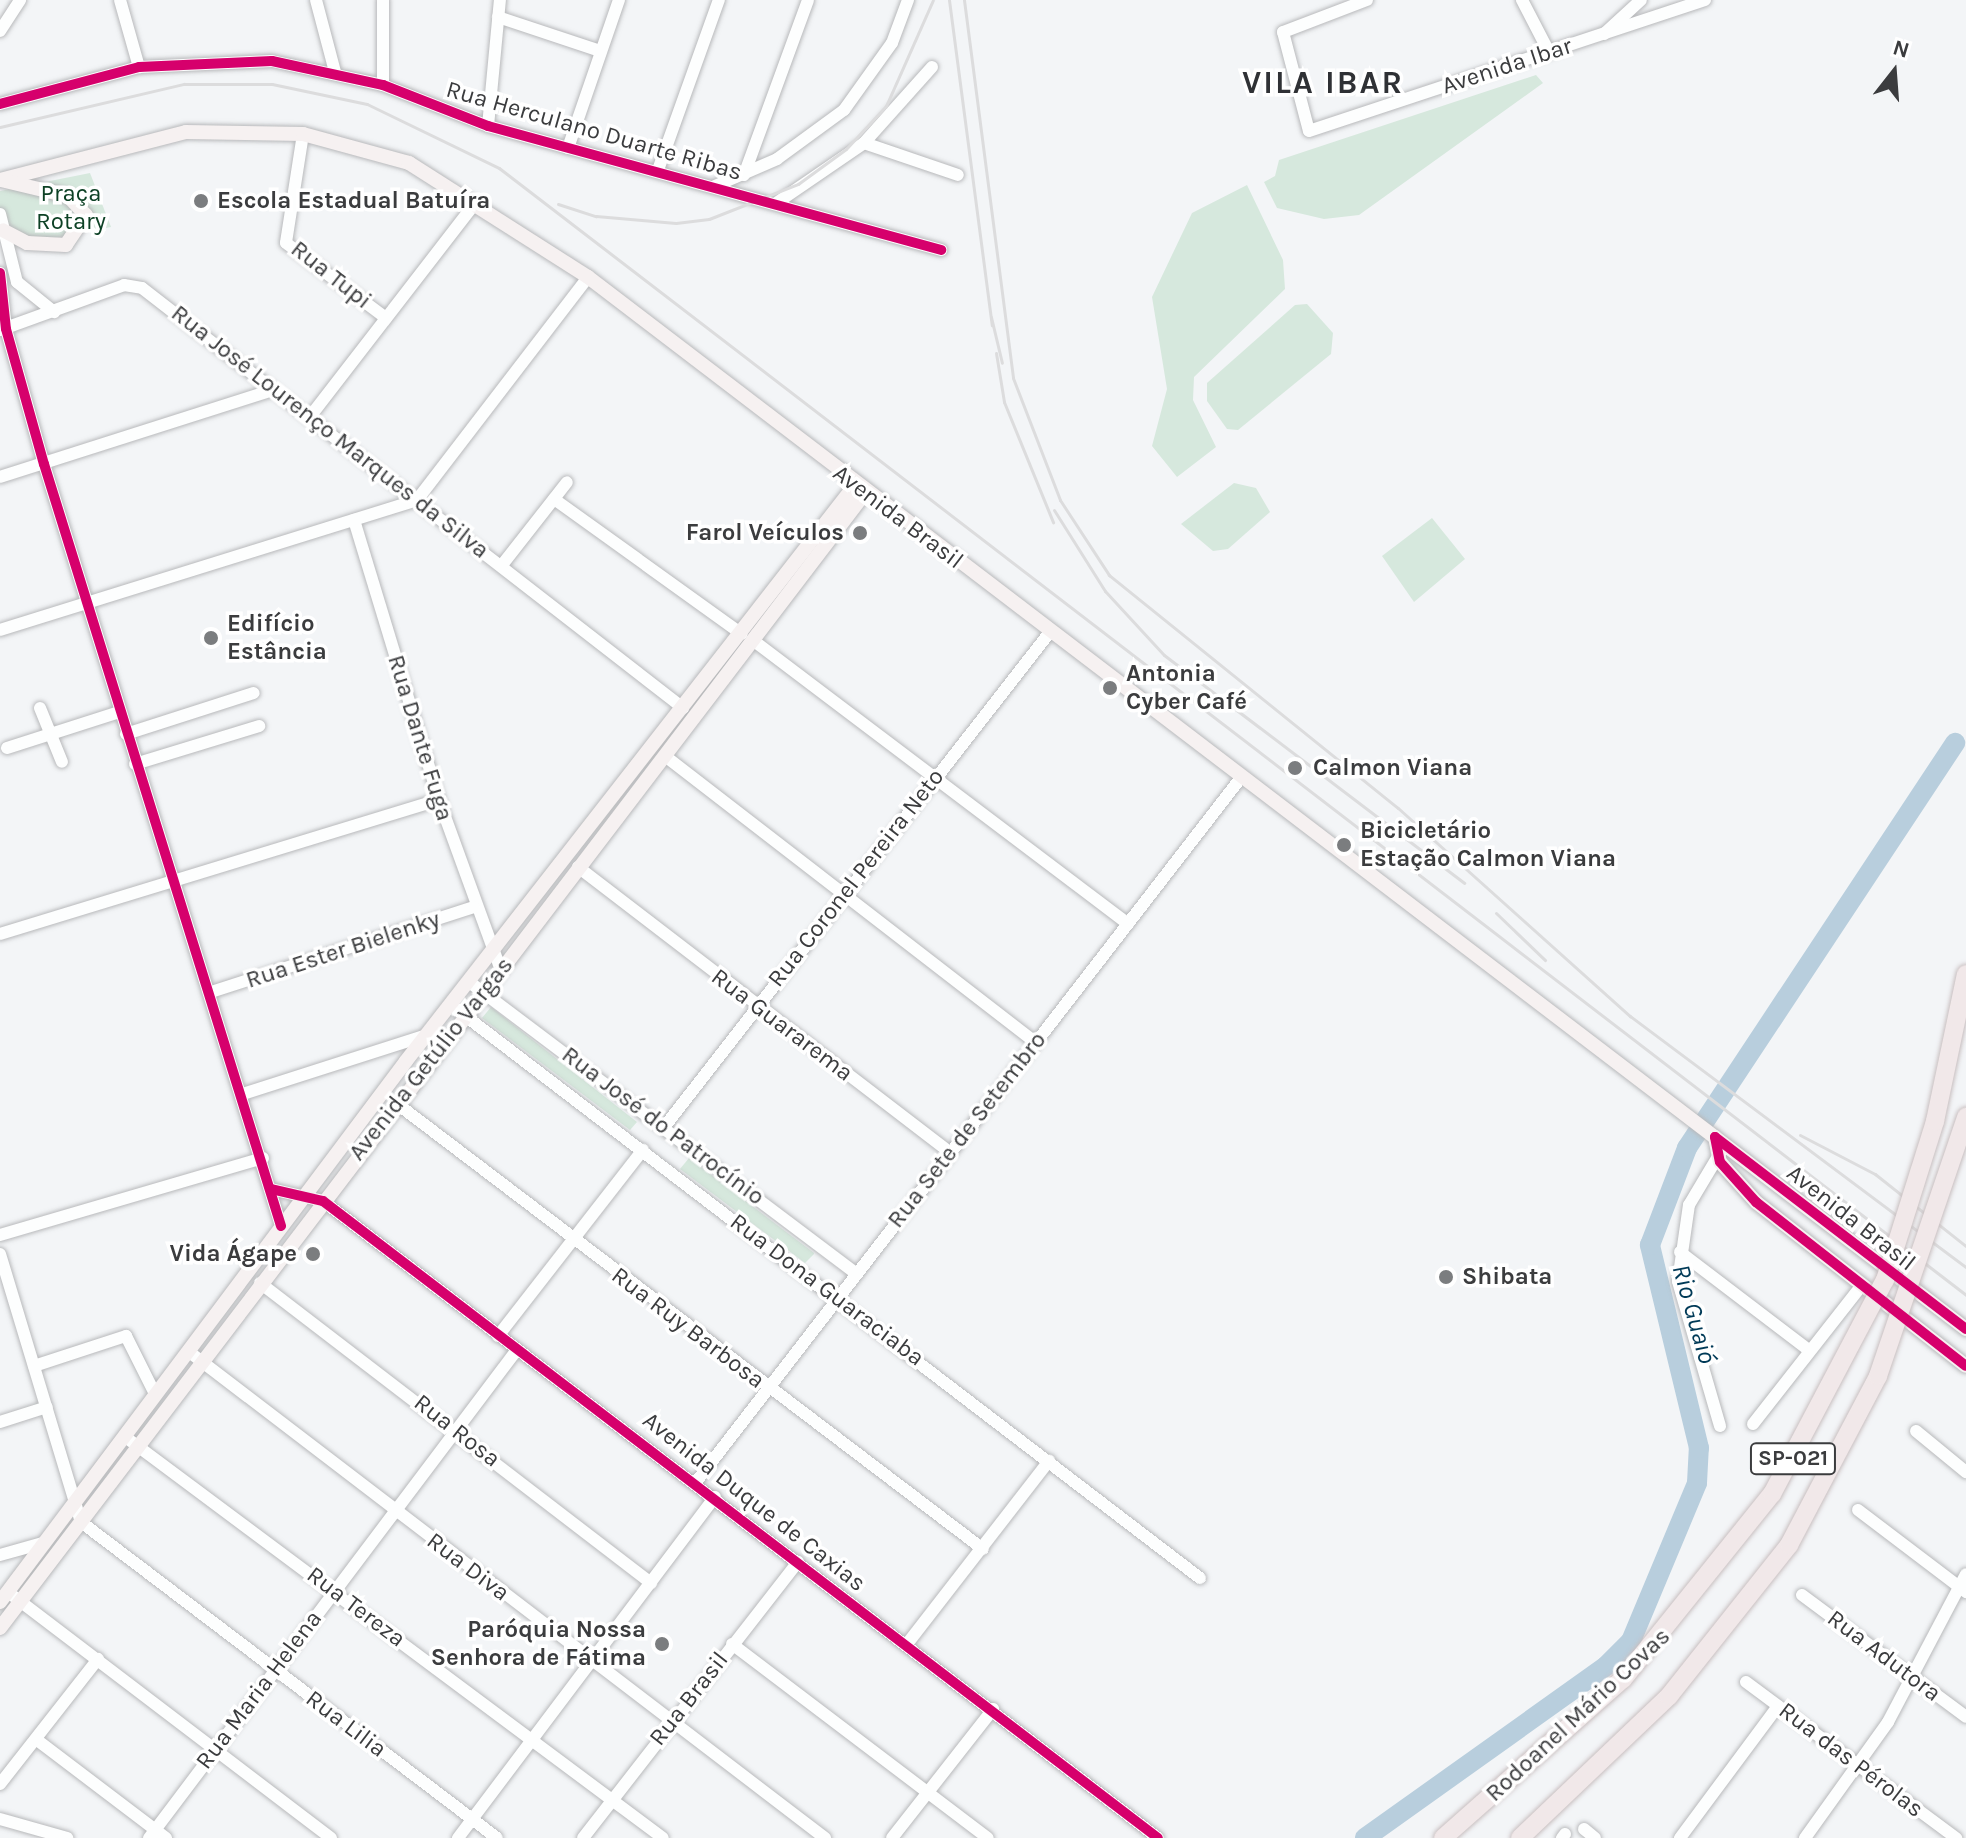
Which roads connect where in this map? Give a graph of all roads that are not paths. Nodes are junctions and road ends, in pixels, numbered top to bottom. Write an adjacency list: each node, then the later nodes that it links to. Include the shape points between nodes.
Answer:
1 (20, 0): 15 (street)
2 (120, 0): 19 (street)
3 (316, 0): 21 (street)
4 (383, 0): 22 (street)
5 (500, 0): 14 (street)
6 (619, 0): 17 (street)
7 (719, 0): 28 (street)
8 (808, 0): 29 (street)
9 (908, 0): 29 (street, via 892,43 844,110 813,137)
10 (1367, 0): 18 (street, Avenida Ibar, via 1283,32 1309,131)
11 (1522, 0): 18 (street)
12 (1641, 0): 16 (street, via 1619,12)
13 (1705, 0): 16 (street, Avenida Ibar)
14 (498, 17): 17 (street); 24 (street)
15 (0, 31)
16 (1604, 34): 18 (street, Avenida Ibar)
17 (600, 51): 27 (street)
18 (1549, 52)
19 (139, 67): 21 (street, Rua Herculano Duarte Ribas, via 234,60); 23 (street, Rua Herculano Duarte Ribas)
20 (932, 67): 26 (street)
21 (335, 72): 22 (street, Rua Herculano Duarte Ribas)
22 (383, 85): 24 (street, Rua Herculano Duarte Ribas)
23 (0, 104)
24 (488, 126): 27 (street, Rua Herculano Duarte Ribas)
25 (303, 134): 31 (main road, Avenida Brasil, via 152,137); 33 (main road, Avenida Brasil, via 375,148); 42 (street, Rua Tupi, via 286,243)
26 (864, 143): 30 (street); 34 (street)
27 (568, 148): 28 (street, Rua Herculano Duarte Ribas)
28 (658, 170): 32 (street, Rua Herculano Duarte Ribas)
29 (744, 175): 32 (street)
30 (958, 175)
31 (0, 180): 36 (main road, via 68,196 86,215 66,245 27,243)
32 (715, 186): 34 (street, Rua Herculano Duarte Ribas)
33 (476, 202): 39 (main road, Avenida Brasil); 42 (street)
34 (775, 204): 37 (street, Rua Herculano Duarte Ribas)
35 (0, 214): 36 (street)
36 (3, 230): 41 (street, via 17,282)
37 (941, 250)
38 (1, 277): 43 (street)
39 (588, 277): 49 (main road, Avenida Brasil); 51 (street)
40 (0, 307): 43 (street)
41 (54, 312): 43 (street, Rua José Lourenço Marques da Silva); 44 (street, Rua José Lourenço Marques da Silva, via 124,285 142,288)
42 (386, 318): 45 (street)
43 (3, 327): 46 (street)
44 (273, 390): 45 (street, Rua José Lourenço Marques da Silva); 46 (street)
45 (309, 418): 51 (street, Rua José Lourenço Marques da Silva)
46 (44, 464): 47 (street); 54 (street)
47 (0, 477)
48 (567, 482): 50 (street)
49 (860, 489): 56 (main road, Avenida Brasil); 57 (main road, Avenida Getúlio Vargas)
50 (554, 499): 53 (street); 57 (street)
51 (417, 500): 52 (street); 53 (street, Rua José Lourenço Marques da Silva)
52 (354, 520): 54 (street); 71 (street, Rua Dante Fuga)
53 (502, 565): 60 (street, Rua José Lourenço Marques da Silva)
54 (88, 602): 55 (street); 61 (street)
55 (0, 630)
56 (1050, 632): 69 (street, Rua Coronel Pereira Neto); 70 (main road, Avenida Brasil)
57 (748, 637): 60 (main road, Avenida Getúlio Vargas); 66 (main road, Avenida Getúlio Vargas); 69 (street)
58 (254, 693): 64 (street)
59 (40, 708): 63 (street)
60 (683, 708): 66 (main road, via 685,721); 78 (main road, Avenida Getúlio Vargas)
61 (119, 712): 63 (street); 64 (street)
62 (259, 726): 68 (street)
63 (50, 734): 65 (street); 67 (street)
64 (126, 734): 68 (street)
65 (7, 748)
66 (665, 756): 72 (main road, Avenida Getúlio Vargas); 74 (street)
67 (62, 762)
68 (135, 764): 73 (street)
69 (935, 775): 74 (street, Rua Coronel Pereira Neto); 76 (street)
70 (1240, 779): 76 (street, Rua Sete de Setembro); 93 (main road, Avenida Brasil)
71 (439, 800): 73 (street); 75 (street, Rua Dante Fuga)
72 (578, 867): 79 (main road, Avenida Getúlio Vargas); 85 (street, Rua Guararema)
73 (174, 881): 77 (street); 82 (street)
74 (843, 893): 85 (street, Rua Coronel Pereira Neto); 88 (street)
75 (474, 907): 78 (street, Rua Dante Fuga); 82 (street, Rua Ester Bielenky)
76 (1128, 924): 88 (street, Rua Sete de Setembro)
77 (0, 934)
78 (490, 954): 79 (street, Rua Dante Fuga); 81 (main road, Avenida Getúlio Vargas)
79 (501, 970): 83 (main road, Avenida Getúlio Vargas)
80 (1966, 974): 184 (highway, Rodoanel Mário Covas / SP-021, bridge, via 1935,1121 1885,1280 1772,1494 1623,1679)
81 (468, 981): 83 (street, Rua José do Patrocínio); 84 (main road, Avenida Getúlio Vargas)
82 (211, 992): 89 (street)
83 (483, 992): 86 (main road, Avenida Getúlio Vargas); 92 (street, Rua José do Patrocínio)
84 (451, 1005): 86 (street, Rua Dona Guaraciaba); 87 (main road, Avenida Getúlio Vargas)
85 (758, 1006): 92 (street, Rua Coronel Pereira Neto); 95 (street, Rua Guararema)
86 (465, 1016): 90 (main road, Avenida Getúlio Vargas); 94 (street, Rua Dona Guaraciaba)
87 (427, 1035): 89 (street); 99 (main road, Avenida Getúlio Vargas)
88 (1035, 1042): 95 (street, Rua Sete de Setembro)
89 (243, 1094): 97 (street)
90 (396, 1103): 100 (main road, Avenida Getúlio Vargas); 103 (street, Rua Ruy Barbosa)
91 (1966, 1117): 185 (highway, Rodoanel Mário Covas / SP-021, bridge, via 1878,1376 1789,1545 1669,1696)
92 (665, 1126): 106 (street, Rua José do Patrocínio)
93 (1716, 1137): 96 (main road); 110 (main road, Avenida Brasil)
94 (643, 1150): 103 (street); 109 (street, Rua Dona Guaraciaba)
95 (950, 1152): 106 (street, Rua Sete de Setembro)
96 (1717, 1154): 104 (street, via 1697,1185); 108 (main road, Avenida Brasil, via 1756,1202)
97 (263, 1158): 98 (street); 102 (street)
98 (271, 1189): 99 (street); 101 (street)
99 (302, 1199): 100 (street); 101 (main road, Avenida Getúlio Vargas)
100 (323, 1201): 107 (main road, Avenida Getúlio Vargas); 111 (street, Avenida Duque de Caxias)
101 (281, 1226): 112 (main road, Avenida Getúlio Vargas)
102 (0, 1235)
103 (574, 1242): 111 (street); 118 (street, Rua Ruy Barbosa)
104 (1680, 1252): 114 (street); 123 (street, via 1680,1300)
105 (0, 1254): 116 (street)
106 (856, 1273): 109 (street, Rua Sete de Setembro)
107 (260, 1283): 115 (main road, Avenida Getúlio Vargas); 124 (street, Rua Rosa)
108 (1862, 1285): 114 (street); 117 (main road, Avenida Brasil)
109 (839, 1297): 118 (street, Rua Sete de Setembro); 128 (street, Rua Dona Guaraciaba)
110 (1966, 1329)
111 (498, 1336): 113 (street, Avenida Duque de Caxias)
112 (188, 1351): 115 (street, Rua Diva); 119 (main road, Avenida Getúlio Vargas)
113 (516, 1351): 124 (street, Rua Maria Helena); 130 (street, Avenida Duque de Caxias)
114 (1810, 1351): 122 (street)
115 (201, 1361): 127 (main road, Avenida Getúlio Vargas); 134 (street, Rua Diva)
116 (34, 1366): 119 (street, via 126,1336); 120 (street)
117 (1966, 1366)
118 (771, 1389): 130 (street, Rua Sete de Setembro); 137 (street, Rua Ruy Barbosa)
119 (155, 1394): 126 (main road, Avenida Getúlio Vargas)
120 (47, 1407): 121 (street); 132 (street)
121 (0, 1422)
122 (1753, 1424)
123 (1720, 1426)
124 (456, 1429): 134 (street, Rua Maria Helena); 142 (street, Rua Rosa)
125 (1916, 1431): 129 (street)
126 (124, 1436): 127 (street, Rua Tereza); 132 (main road, Avenida Getúlio Vargas)
127 (138, 1446): 135 (main road, Avenida Getúlio Vargas); 143 (street, Rua Tereza)
128 (1049, 1461): 137 (street); 141 (street, Rua Dona Guaraciaba)
129 (1966, 1472)
130 (696, 1482): 131 (street, Avenida Duque de Caxias)
131 (715, 1497): 139 (street, Avenida Duque de Caxias); 142 (street)
132 (75, 1501): 135 (street); 136 (main road, Avenida Getúlio Vargas)
133 (1858, 1510): 144 (street)
134 (396, 1512): 143 (street, Rua Maria Helena); 152 (street, Rua Diva)
135 (81, 1522): 147 (main road, Avenida Getúlio Vargas); 153 (street, Rua Lilia)
136 (43, 1543): 138 (street); 146 (main road, Avenida Getúlio Vargas)
137 (983, 1549): 150 (street)
138 (0, 1555)
139 (798, 1562): 149 (street, Rua Brasil); 150 (street, Avenida Duque de Caxias)
140 (1966, 1574): 144 (street)
141 (1200, 1578)
142 (651, 1583): 152 (street)
143 (335, 1590): 153 (street, Rua Maria Helena); 161 (street, Rua Tereza)
144 (1962, 1590): 154 (street)
145 (1802, 1595): 154 (street, Rua Adutora)
146 (4, 1597): 147 (street)
147 (20, 1602): 148 (main road, Avenida Getúlio Vargas); 151 (street)
148 (0, 1628)
149 (732, 1644): 159 (street, Rua Brasil); 165 (street)
150 (907, 1644): 157 (street, Avenida Duque de Caxias)
151 (98, 1659): 160 (street); 162 (street)
152 (592, 1662): 159 (street, Rua Diva); 161 (street)
153 (273, 1669): 162 (street, Rua Maria Helena); 168 (street, Rua Lilia)
154 (1911, 1678): 158 (street, Rua Adutora); 163 (street)
155 (1746, 1682): 156 (street, Rua das Pérolas)
156 (1778, 1706): 163 (street, Rua das Pérolas); 187 (street)
157 (993, 1709): 165 (street); 183 (street, Avenida Duque de Caxias)
158 (1966, 1717)
159 (671, 1722): 166 (street, Rua Brasil); 180 (street, Rua Diva)
160 (37, 1740): 164 (street); 172 (street)
161 (533, 1740): 166 (street, Rua Tereza); 168 (street)
162 (214, 1748): 172 (street, Rua Maria Helena); 175 (street)
163 (1860, 1765): 169 (street, Rua das Pérolas); 188 (street)
164 (0, 1784)
165 (928, 1793): 181 (street); 182 (street)
166 (612, 1799): 178 (street, Rua Brasil); 179 (street, Rua Tereza)
167 (0, 1819): 171 (street)
168 (472, 1819): 176 (street); 177 (street, Rua Lilia)
169 (1940, 1825): 189 (street); 190 (street, Rua das Pérolas)
170 (1584, 1829): 186 (street)
171 (19, 1831): 173 (street)
172 (152, 1834): 174 (street)
173 (67, 1838)
174 (166, 1838)
175 (331, 1838)
176 (458, 1838)
177 (497, 1838)
178 (583, 1838)
179 (663, 1838)
180 (825, 1838)
181 (892, 1838)
182 (988, 1838)
183 (1158, 1838)
184 (1443, 1838)
185 (1520, 1838)
186 (1595, 1838)
187 (1680, 1838)
188 (1805, 1838)
189 (1930, 1838)
190 (1956, 1838)

